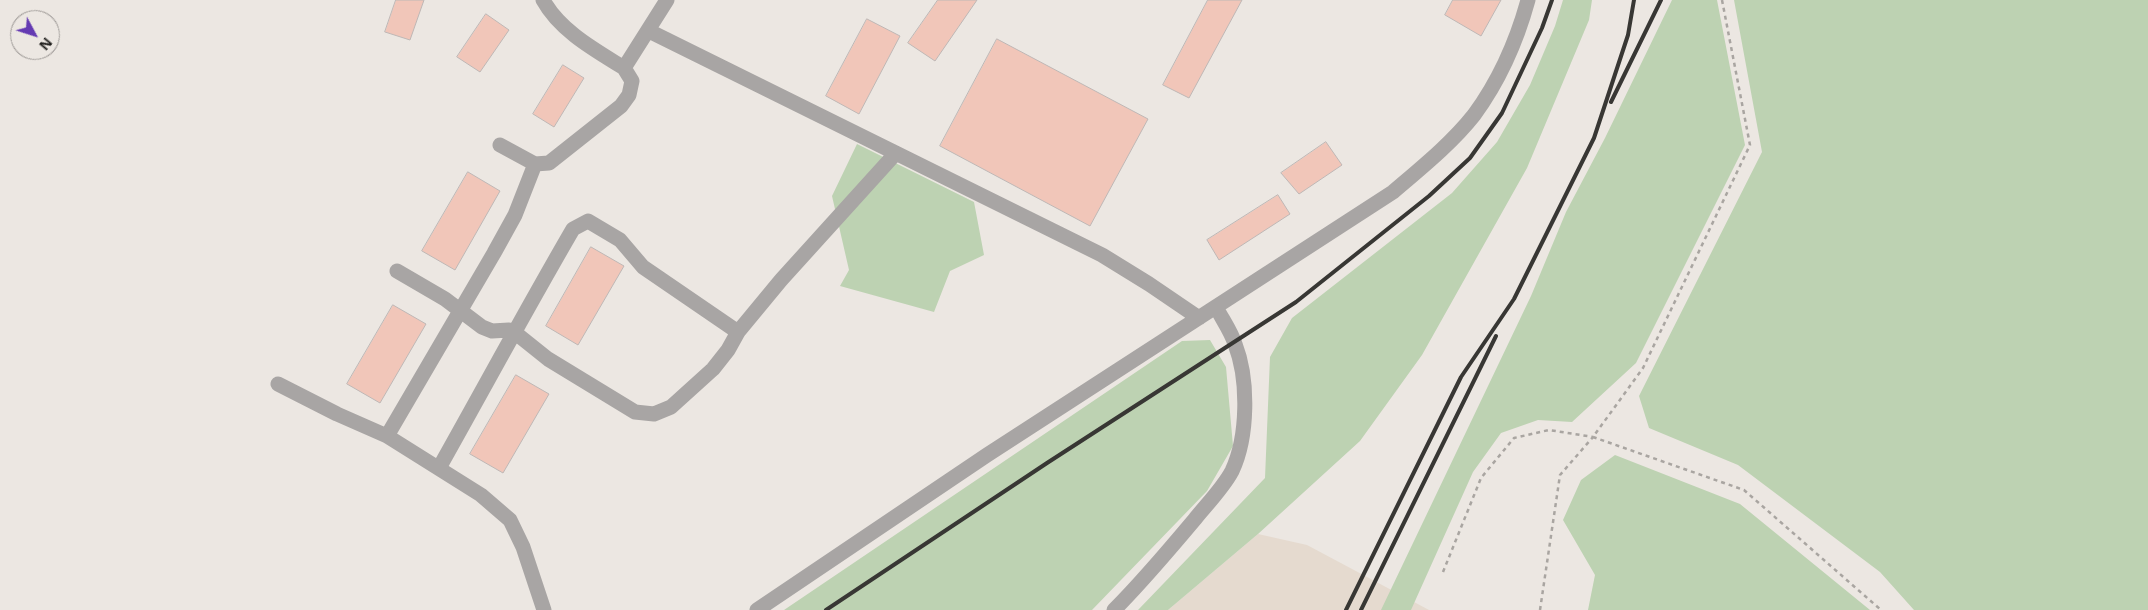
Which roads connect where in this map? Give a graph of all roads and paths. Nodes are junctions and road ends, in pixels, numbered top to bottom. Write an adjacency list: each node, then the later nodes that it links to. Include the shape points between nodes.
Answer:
1 (543, 0): 6 (street, via 551,15 593,49)
2 (667, 0): 5 (street)
3 (1528, 0): 11 (street, via 1521,25 1497,79 1474,115 1441,150 1393,192)
4 (1722, 0): 18 (path, via 1750,145 1643,368)
5 (649, 31): 6 (street); 8 (street)
6 (624, 68): 9 (street, via 632,81 629,95 621,106 549,163)
7 (500, 145): 9 (street)
8 (896, 153): 13 (street, via 1102,255); 15 (street, via 780,280)
9 (534, 164): 12 (street, via 515,216)
10 (397, 271): 12 (street)
11 (1216, 307): 13 (street); 23 (street, via 1236,345 1242,377 1242,442 1231,472 1209,502 1151,573)
12 (460, 310): 14 (street, via 482,328); 17 (street)
13 (1199, 318): 22 (street, via 987,455)
14 (513, 331): 15 (street, via 548,359 635,412 654,414 671,406 713,369); 15 (street, via 573,229 588,221 620,240 642,267); 19 (street, via 496,368)
15 (738, 332)
16 (278, 384): 17 (street)
17 (387, 436): 19 (street)
18 (1593, 437): 20 (path, via 1549,430 1514,438 1481,478); 24 (path, via 1560,475); 25 (path, via 1744,490)
19 (439, 468): 21 (street, via 481,495 510,520 523,547)
20 (1443, 572)
21 (544, 610)
22 (758, 610)
23 (1114, 610)
24 (1540, 610)
25 (1881, 610)

